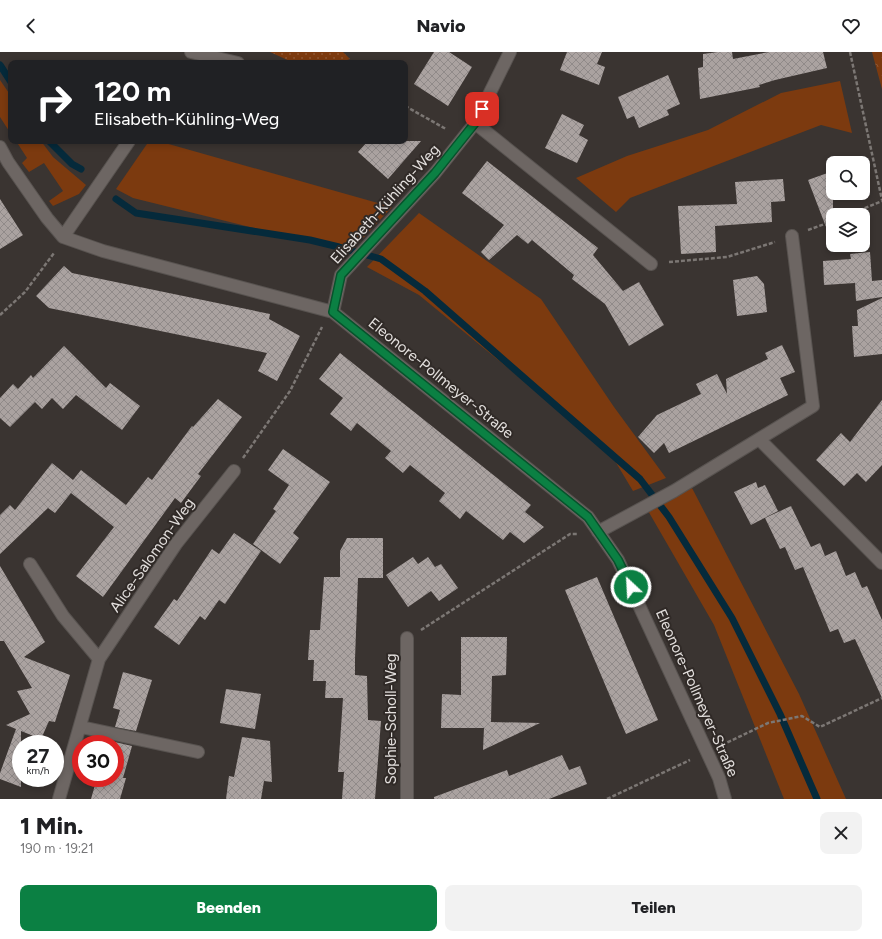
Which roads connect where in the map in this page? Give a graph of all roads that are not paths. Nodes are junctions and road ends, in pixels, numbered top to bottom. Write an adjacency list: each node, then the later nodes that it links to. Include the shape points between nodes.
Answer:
1 (510, 52): 4 (street, Elisabeth-Kühling-Weg)
2 (192, 55): 3 (street)
3 (221, 60)
4 (475, 123): 9 (street); 10 (street, Elisabeth-Kühling-Weg, via 435,173 341,275)
5 (127, 144): 8 (street)
6 (0, 147): 8 (street, Eleonore-Pollmeyer-Straße, via 46,218)
7 (792, 236): 11 (street, via 813,406)
8 (63, 237): 10 (street, Eleonore-Pollmeyer-Straße, via 103,251)
9 (651, 264)
10 (333, 312): 13 (street, Eleonore-Pollmeyer-Straße, via 588,517)
11 (759, 439): 13 (street, via 674,491); 14 (street)
12 (234, 471): 17 (street, Alice-Salomon-Weg, via 176,544)
13 (598, 532): 22 (street, Eleonore-Pollmeyer-Straße, via 618,560 720,778)
14 (882, 563)
15 (30, 564): 17 (street, via 63,616)
16 (407, 638): 21 (street, Sophie-Scholl-Weg)
17 (99, 659): 18 (street, Alice-Salomon-Weg)
18 (81, 727): 19 (street); 20 (street, Alice-Salomon-Weg)
19 (198, 752)
20 (59, 799)
21 (407, 799)
22 (725, 799)

